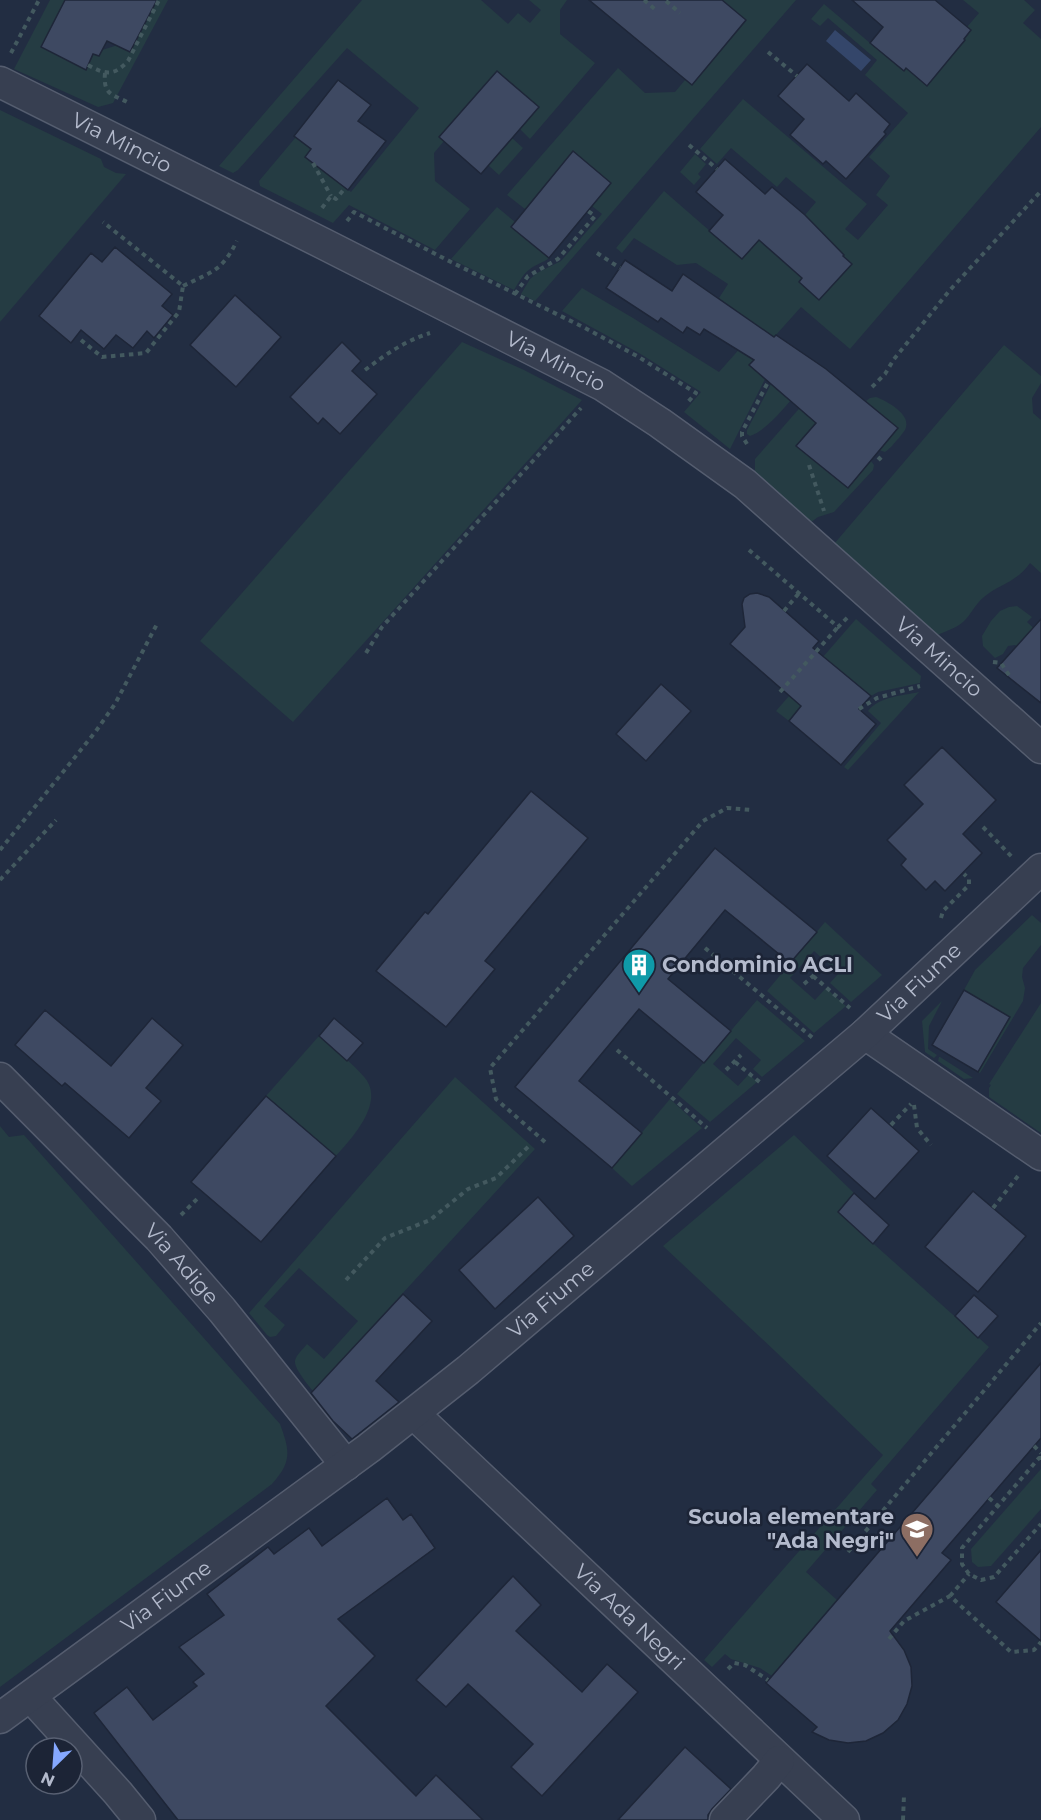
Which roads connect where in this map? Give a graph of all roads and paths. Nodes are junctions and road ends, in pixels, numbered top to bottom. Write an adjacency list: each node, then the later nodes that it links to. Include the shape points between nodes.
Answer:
1 (39, 0): 9 (path)
2 (159, 0): 10 (path, via 128,61 114,72)
3 (644, 0): 5 (path)
4 (666, 1): 6 (path)
5 (657, 11)
6 (680, 13)
7 (768, 52): 11 (path)
8 (88, 65): 10 (path)
9 (4, 69): 23 (street, Via Mincio)
10 (105, 73): 12 (path, via 107,91)
11 (797, 76)
12 (129, 103)
13 (689, 145): 15 (path)
14 (312, 163): 18 (path)
15 (717, 169)
16 (345, 188): 18 (path, via 336,199)
17 (1041, 191): 33 (path, via 950,290)
18 (331, 196): 20 (path)
19 (588, 211): 27 (path, via 595,216 558,259 528,276)
20 (317, 215)
21 (103, 222): 26 (path)
22 (237, 241): 26 (path, via 220,268)
23 (326, 245): 27 (path, via 354,212); 32 (street, Via Mincio)
24 (597, 253): 25 (path)
25 (620, 268)
26 (183, 286): 29 (path, via 179,312 146,353 102,357)
27 (515, 294): 34 (path, via 616,345 696,393)
28 (434, 332): 30 (path, via 388,352)
29 (81, 340)
30 (366, 370)
31 (767, 384): 35 (path, via 742,432)
32 (602, 386): 34 (street, Via Mincio); 46 (path, via 382,627)
33 (872, 387)
34 (667, 427): 50 (street, Via Mincio, via 745,484)
35 (752, 449)
36 (878, 457): 37 (path)
37 (884, 463)
38 (809, 465): 39 (path)
39 (824, 516)
40 (749, 550): 41 (path)
41 (799, 593): 42 (path); 45 (path)
42 (784, 610)
43 (850, 614): 45 (path)
44 (157, 624): 54 (path, via 115,704)
45 (838, 627): 48 (path)
46 (366, 653)
47 (920, 686): 49 (path, via 877,698)
48 (780, 692)
49 (859, 709)
50 (1041, 748)
51 (752, 810): 74 (path, via 727,808 703,821 490,1068 496,1099)
52 (56, 820): 57 (path)
53 (983, 827): 55 (path)
54 (0, 850)
55 (1028, 865): 64 (street, Via Fiume)
56 (964, 874): 58 (path, via 969,885 943,911)
57 (0, 880)
58 (941, 919)
59 (705, 948): 65 (path)
60 (820, 970): 61 (path)
61 (813, 976): 62 (path); 63 (path)
62 (804, 984)
63 (851, 1008)
64 (865, 1034): 77 (street); 83 (street, Via Fiume)
65 (814, 1039)
66 (617, 1050): 73 (path)
67 (741, 1055): 68 (path)
68 (735, 1062): 69 (path); 71 (path)
69 (726, 1070)
70 (0, 1078): 87 (street, Via Adige, via 159,1238)
71 (762, 1084)
72 (891, 1125): 76 (path, via 915,1100 917,1128)
73 (710, 1130)
74 (545, 1142)
75 (531, 1144): 81 (path, via 496,1178 468,1189 430,1221 385,1238)
76 (931, 1144)
77 (1031, 1163): 80 (path)
78 (197, 1199): 79 (path)
79 (190, 1206)
80 (993, 1208)
81 (346, 1280)
82 (1041, 1323): 91 (path)
83 (414, 1414): 87 (street, Via Fiume); 100 (street, Via Ada Negri)
84 (1034, 1446): 85 (path)
85 (1041, 1453)
86 (1041, 1458): 89 (path)
87 (346, 1465): 98 (street, Via Fiume)
88 (989, 1498): 89 (path)
89 (998, 1506): 92 (path, via 962,1548 962,1564)
90 (1041, 1524): 92 (path, via 994,1577 981,1580)
91 (848, 1552)
92 (969, 1574): 93 (path)
93 (950, 1596): 94 (path, via 904,1621); 95 (path, via 1011,1652 1034,1650)
94 (889, 1639)
95 (1041, 1642)
96 (722, 1676): 97 (path, via 734,1663 745,1665)
97 (768, 1680)
98 (31, 1697): 99 (street, Via Fiume); 102 (street)
99 (0, 1718)
100 (779, 1761): 103 (street); 104 (street, Via Ada Negri)
101 (904, 1795): 105 (path)
102 (140, 1820)
103 (725, 1820)
104 (844, 1820)
105 (903, 1820)

